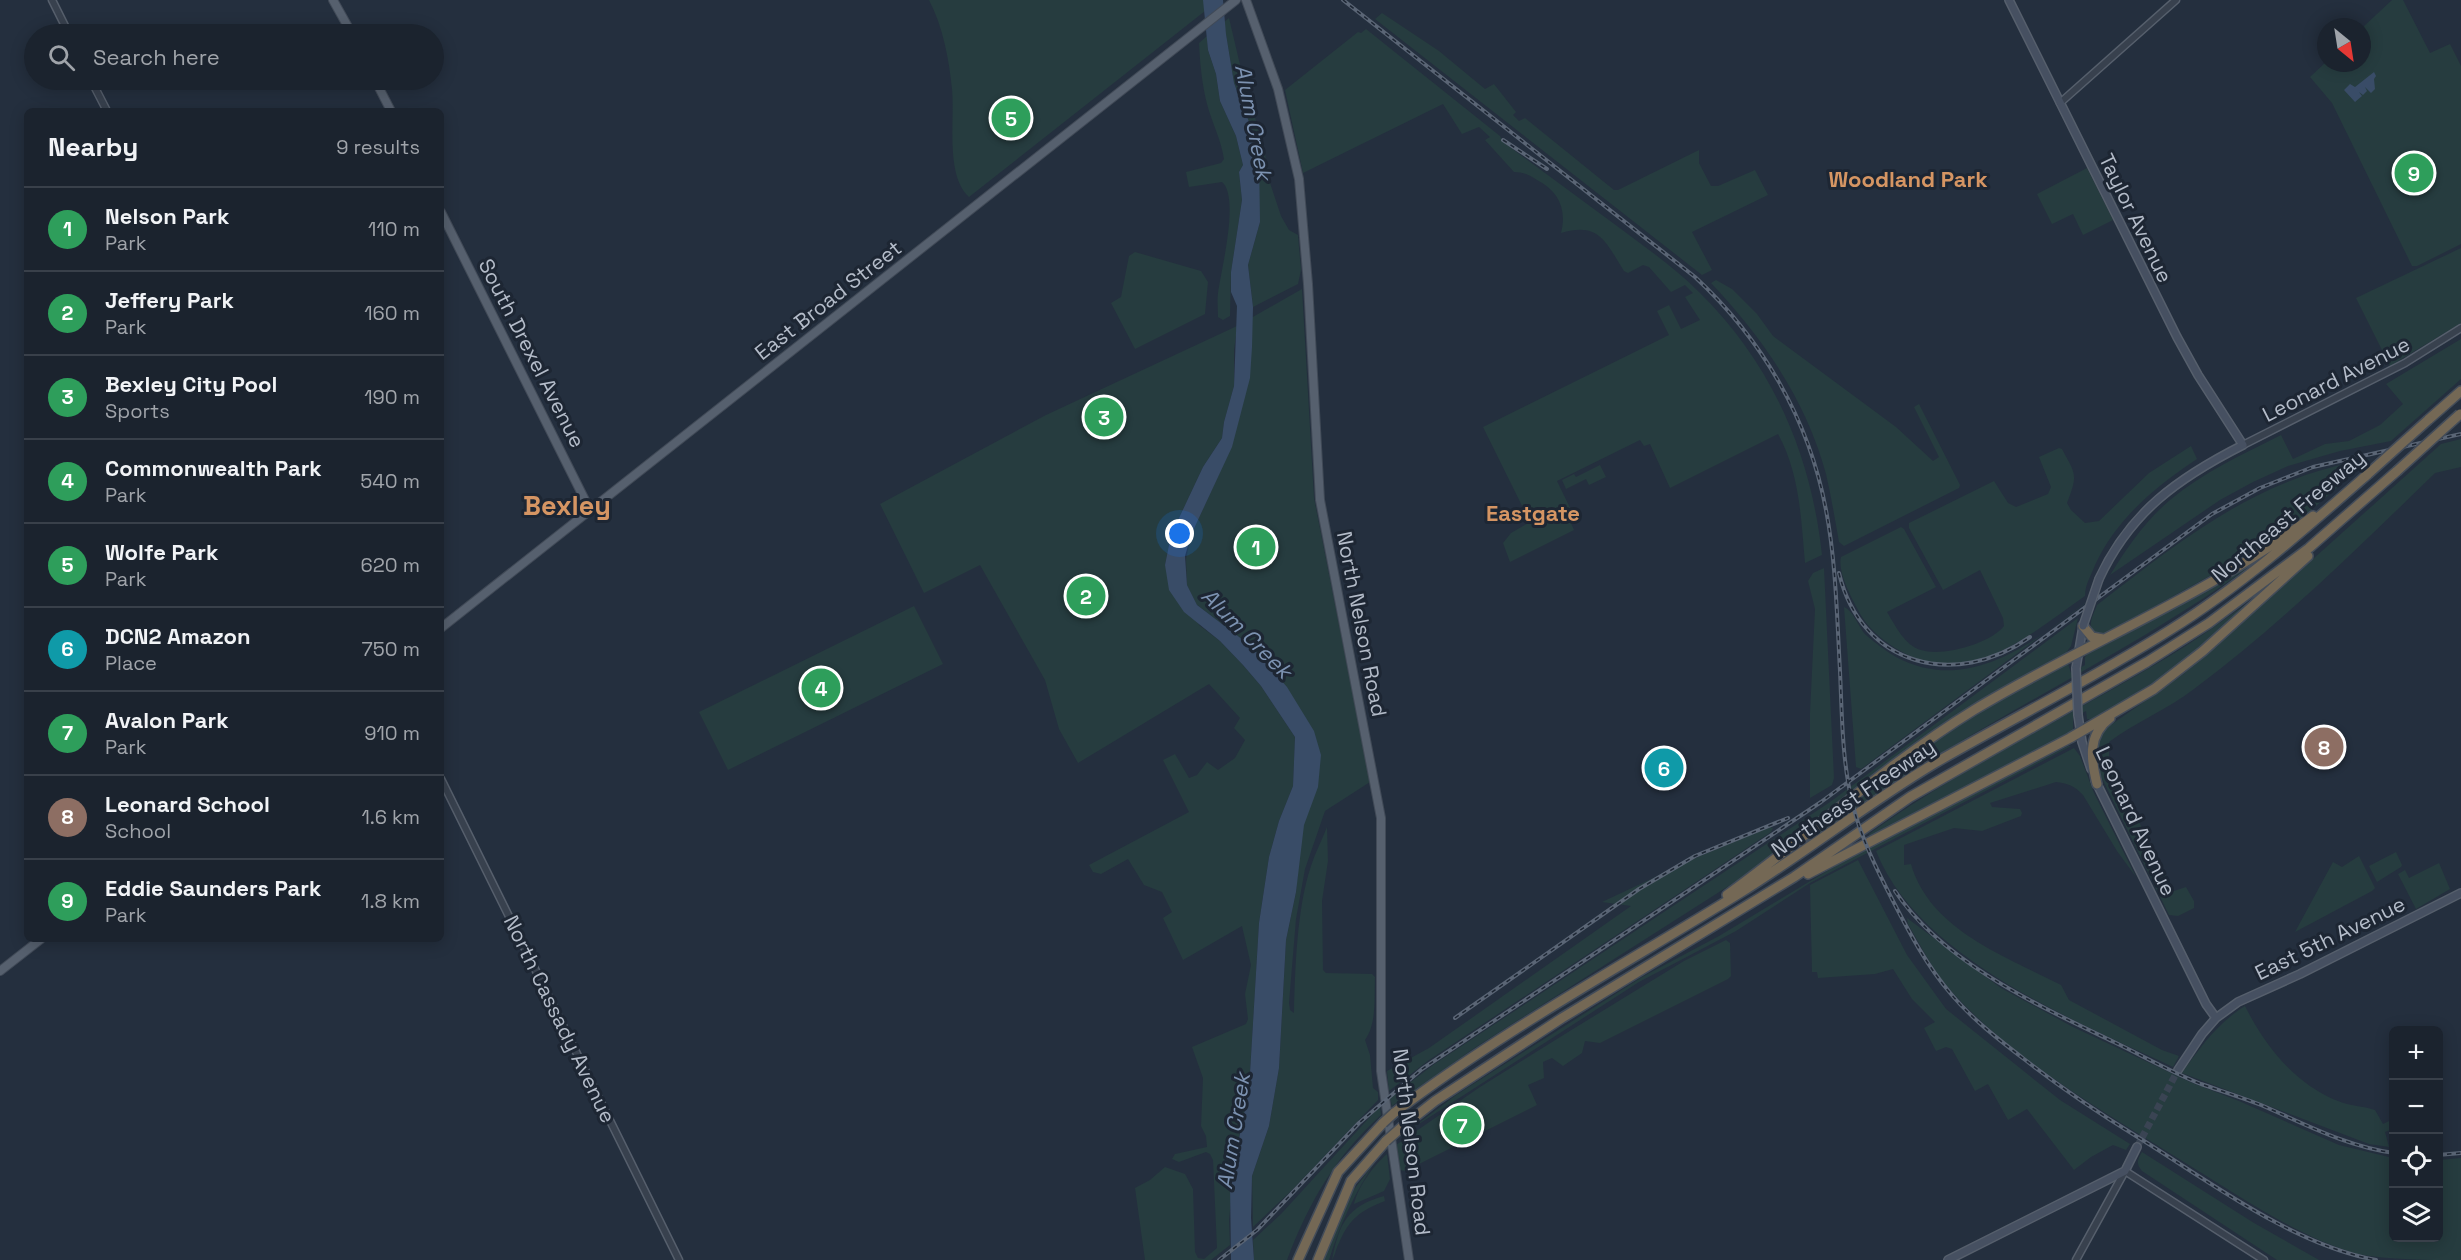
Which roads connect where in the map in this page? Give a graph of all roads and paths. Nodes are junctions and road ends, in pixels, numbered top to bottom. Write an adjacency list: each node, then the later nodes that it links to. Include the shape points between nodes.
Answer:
1 (52, 0): 7 (street)
2 (333, 0): 8 (main road)
3 (1246, 0): 43 (main road, North Nelson Road, via 1280,94 1299,179 1320,500 1381,818 1382,1071)
4 (2009, 0): 11 (main road, Taylor Avenue)
5 (2176, 0): 11 (street)
6 (1233, 2): 20 (main road, East Broad Street)
7 (64, 24)
8 (346, 24)
9 (96, 90): 12 (street)
10 (380, 90): 13 (main road)
11 (2060, 103): 18 (main road, Taylor Avenue, via 2177,338)
12 (105, 108)
13 (389, 108)
14 (444, 218): 20 (main road, South Drexel Avenue)
15 (2461, 328): 18 (street, Leonard Avenue, via 2405,363)
16 (2461, 391): 19 (highway, Northeast Freeway, bridge)
17 (2460, 414): 21 (highway, Northeast Freeway, bridge)
18 (2243, 445): 23 (main road, Leonard Avenue, bridge, via 2196,470 2160,496 2127,532 2099,579)
19 (2368, 474): 24 (highway, via 2261,552); 31 (highway, Northeast Freeway, via 2279,552 2184,621 1926,769)
20 (590, 510): 22 (main road, East Broad Street)
21 (2321, 538): 26 (highway, via 2309,555 2230,627); 32 (highway, Northeast Freeway, via 2196,631 1936,781 1794,877)
22 (444, 626)
23 (2083, 626): 24 (highway, via 2092,637); 25 (main road, Leonard Avenue)
24 (2106, 638): 25 (highway)
25 (2077, 654): 27 (main road, Leonard Avenue, bridge); 31 (highway, via 2017,685 1918,747 1719,900)
26 (2143, 695): 27 (highway); 28 (highway, via 2105,722 2096,735 2091,754)
27 (2080, 731): 28 (main road, Leonard Avenue); 32 (highway, via 1820,867)
28 (2097, 784): 35 (main road, Leonard Avenue)
29 (444, 785): 40 (street, North Cassady Avenue)
30 (2461, 893): 35 (main road, East 5th Avenue, via 2301,974 2254,993)
31 (1713, 910): 41 (highway, Northeast Freeway, bridge, via 1521,1027 1394,1113 1338,1172)
32 (1691, 940): 42 (highway, Northeast Freeway, bridge, via 1545,1029 1402,1127 1351,1181)
33 (37, 942): 34 (main road)
34 (0, 971)
35 (2216, 1018): 36 (main road)
36 (2178, 1071)
37 (2137, 1147): 38 (main road)
38 (2125, 1171): 39 (main road); 44 (street); 45 (street)
39 (1954, 1259)
40 (679, 1260)
41 (1298, 1260)
42 (1318, 1260)
43 (1409, 1260)
44 (2076, 1260)
45 (2264, 1260)

